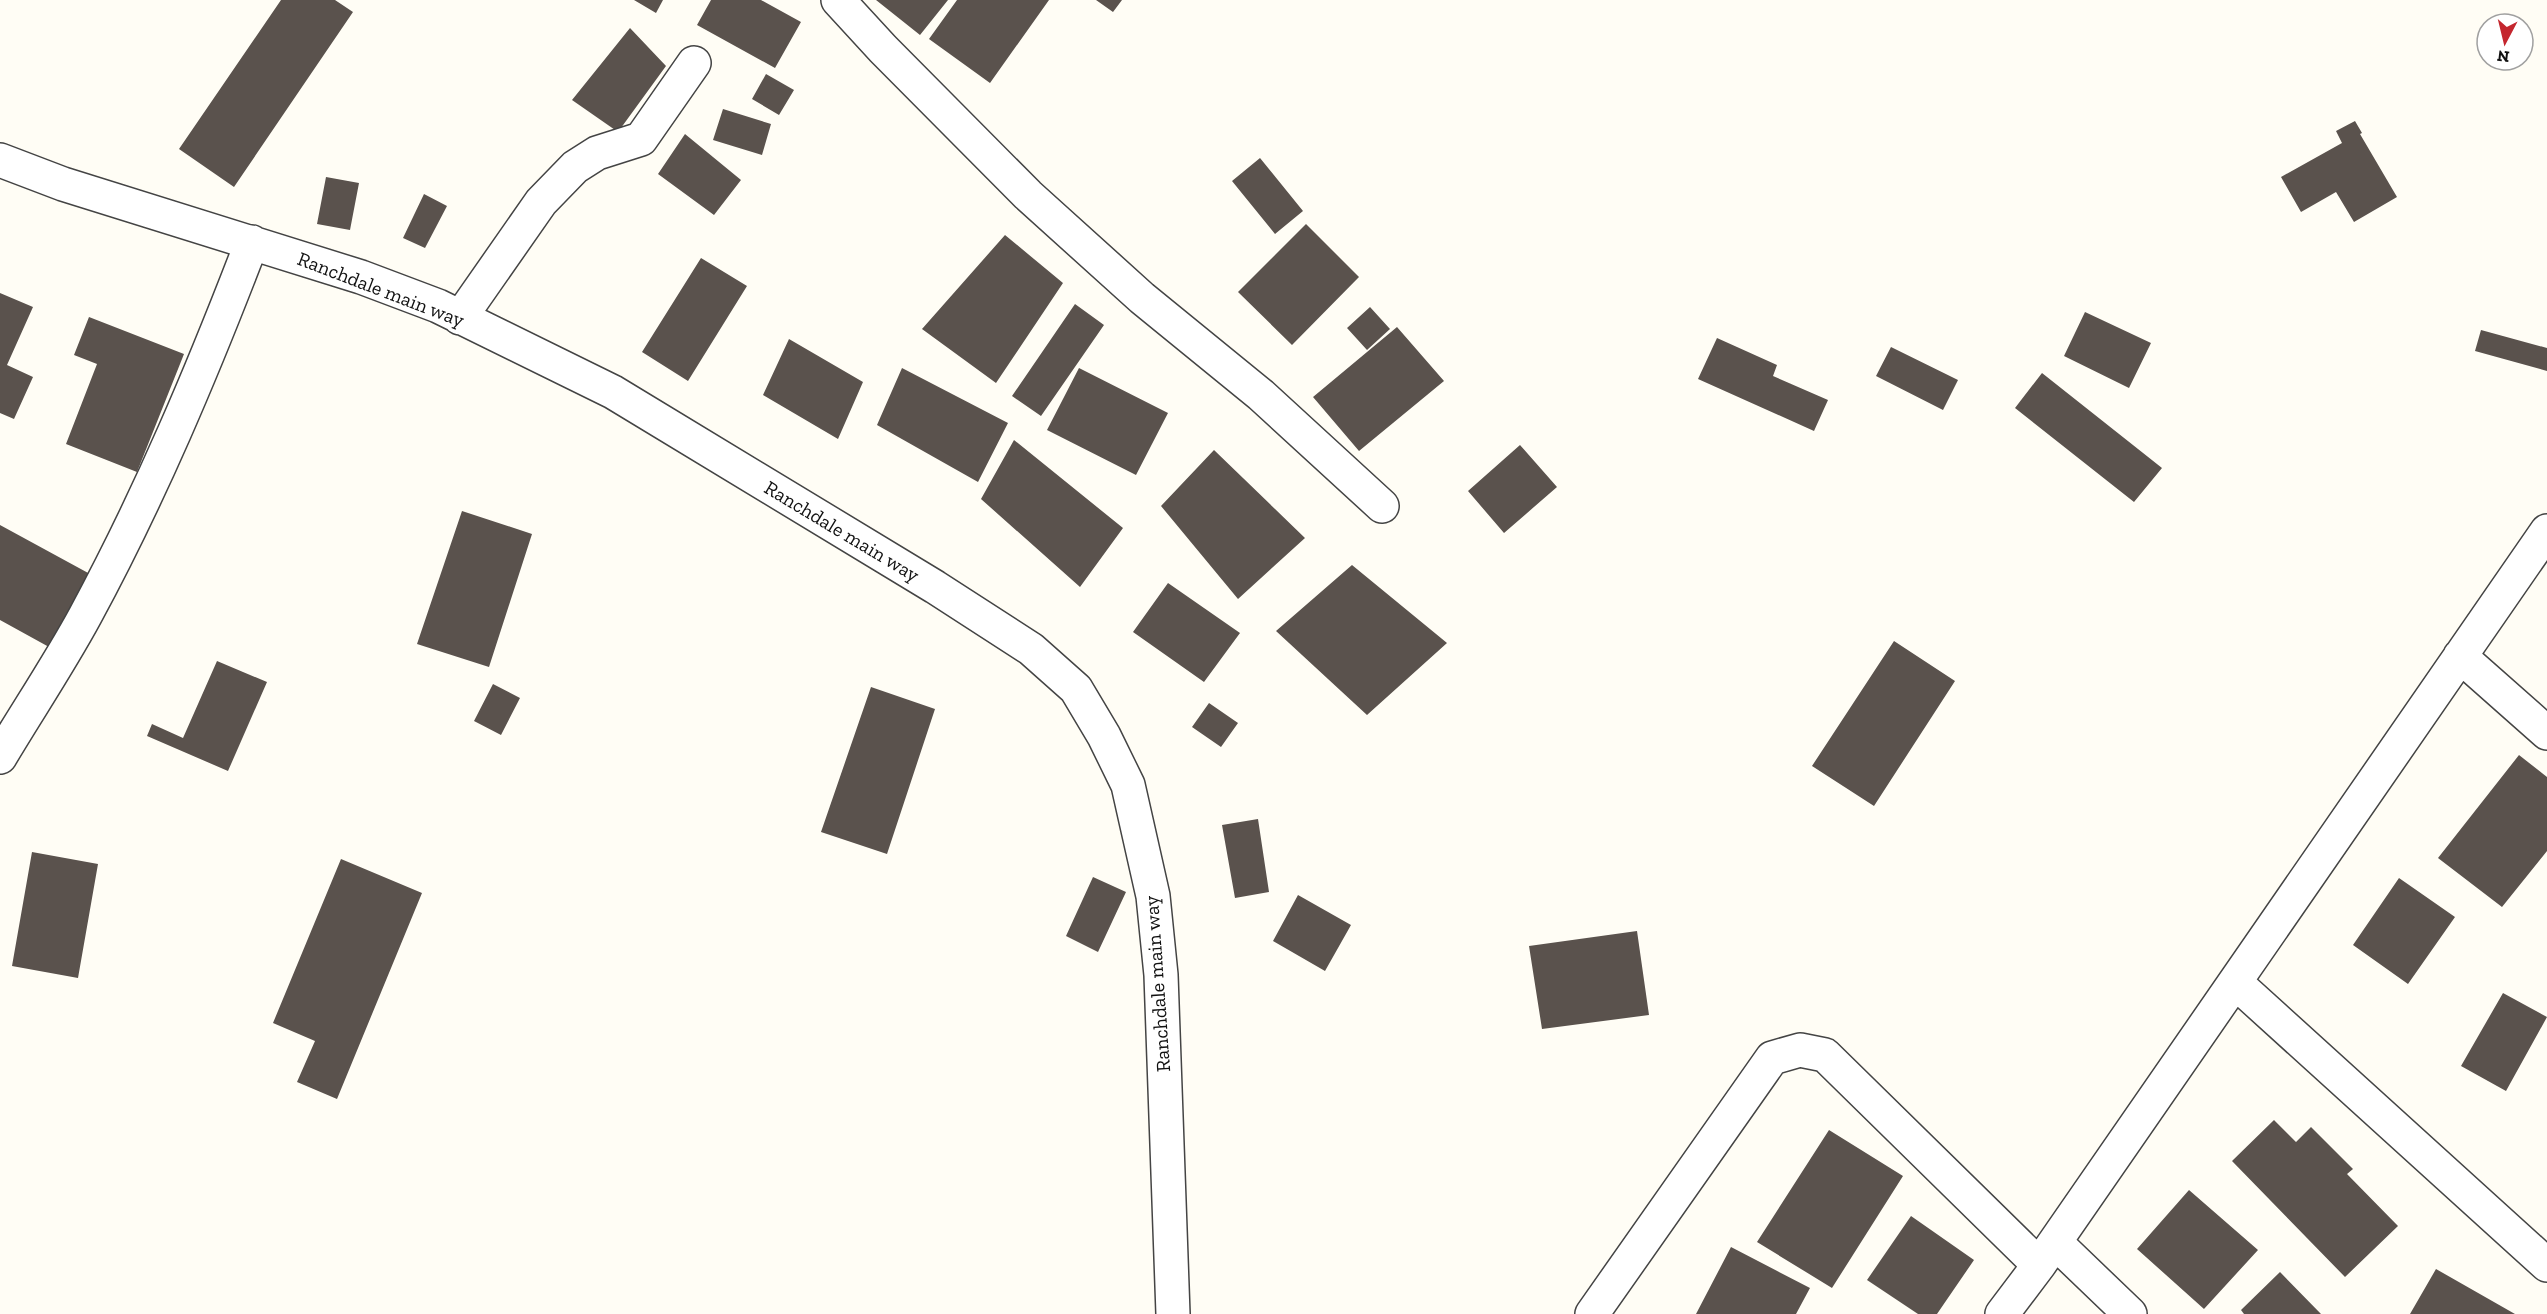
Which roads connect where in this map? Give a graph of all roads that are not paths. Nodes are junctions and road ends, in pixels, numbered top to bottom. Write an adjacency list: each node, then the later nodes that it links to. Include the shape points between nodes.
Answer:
1 (838, 0): 6 (street, via 1028,195 1142,298 1261,395)
2 (694, 63): 5 (street, via 640,139 597,153 575,167 541,202)
3 (0, 160): 4 (street, Ranchdale main way, via 63,184)
4 (252, 242): 5 (street, Ranchdale main way, via 361,277); 10 (street, via 147,495 84,618)
5 (460, 318): 14 (street, Ranchdale main way, via 623,398 945,593 1031,649 1076,689 1128,785 1153,896 1161,975)
6 (1382, 506)
7 (2547, 531): 8 (street)
8 (2460, 656): 9 (street); 11 (street)
9 (2547, 733)
10 (0, 757)
11 (2235, 982): 12 (street); 13 (street)
12 (2047, 1253): 15 (street, via 1825,1055 1800,1050 1772,1058); 16 (street); 17 (street)
13 (2547, 1265)
14 (1173, 1314)
15 (1592, 1314)
16 (2002, 1314)
17 (2130, 1314)

